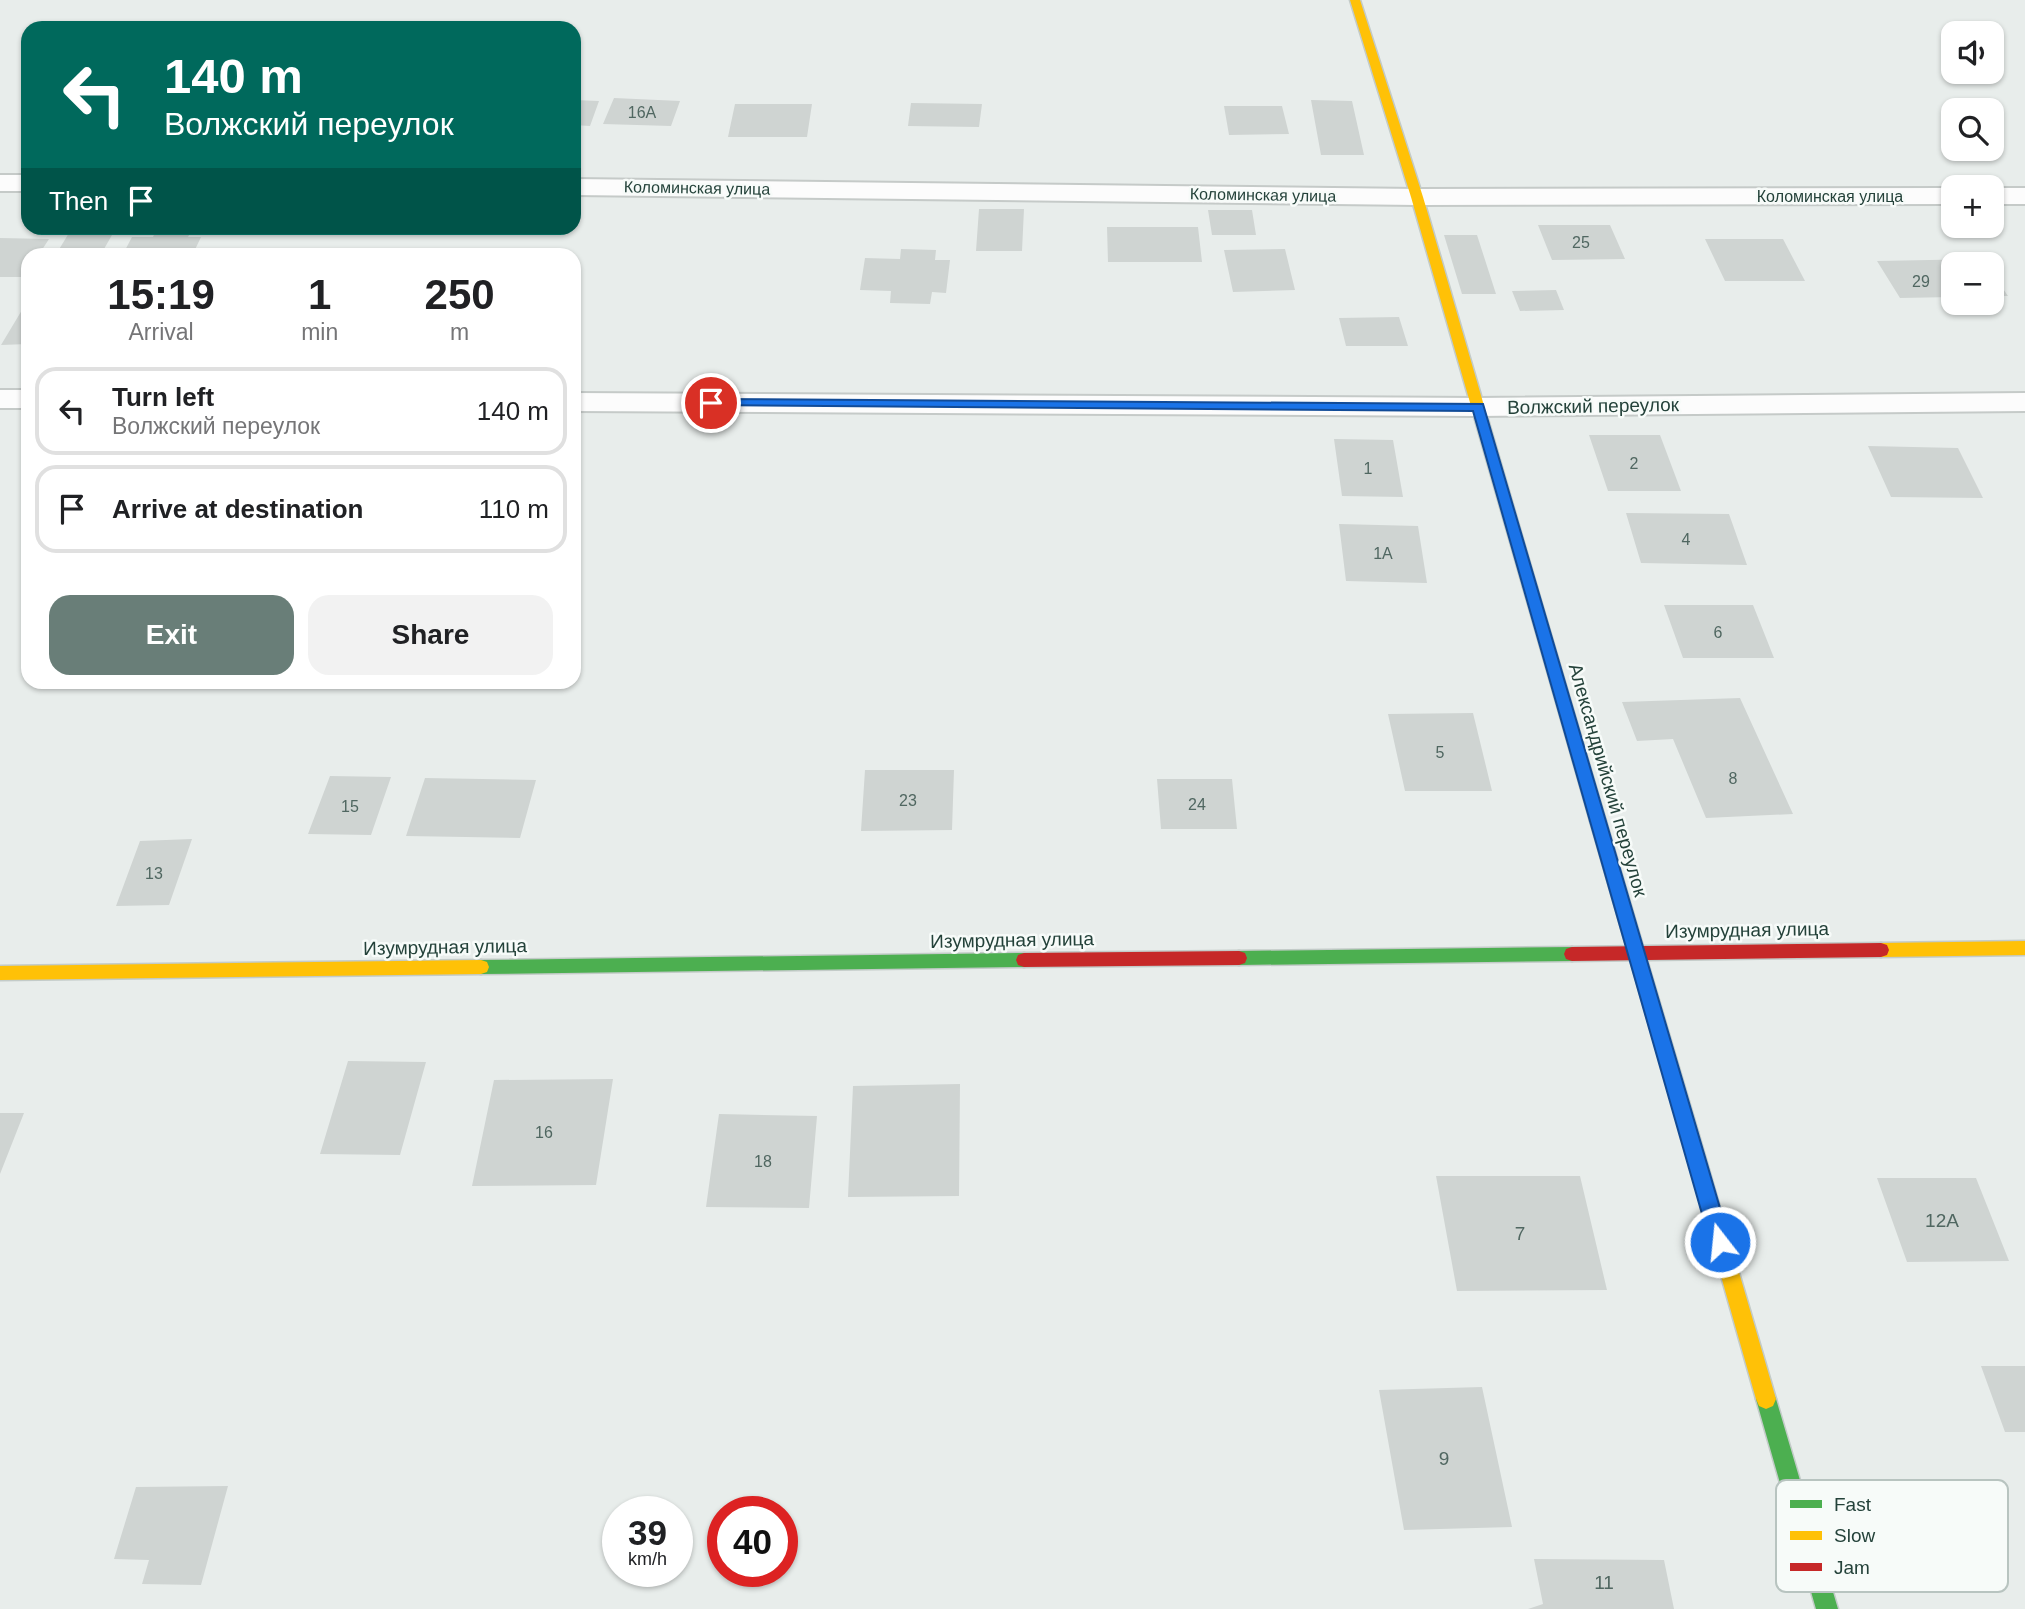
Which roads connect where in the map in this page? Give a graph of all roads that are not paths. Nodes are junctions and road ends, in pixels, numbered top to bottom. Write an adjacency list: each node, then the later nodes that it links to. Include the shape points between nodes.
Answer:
1 (1354, 0): 8 (street, Александрийский переулок)
2 (0, 183): 3 (street)
3 (21, 183)
4 (581, 187): 8 (street, Коломинская улица)
5 (1941, 196): 8 (street, Коломинская улица)
6 (2004, 196): 7 (street)
7 (2025, 196)
8 (1417, 197): 13 (street, Александрийский переулок)
9 (0, 399): 10 (street)
10 (21, 399)
11 (581, 402): 13 (street, Волжский переулок)
12 (2025, 402): 13 (street, Волжский переулок)
13 (1478, 407): 15 (street, Александрийский переулок)
14 (2025, 948): 15 (street, Изумрудная улица)
15 (1636, 953): 16 (street, Изумрудная улица); 17 (street, Александрийский переулок)
16 (0, 973)
17 (1789, 1480)
18 (1822, 1592): 19 (street, Александрийский переулок)
19 (1827, 1609)

